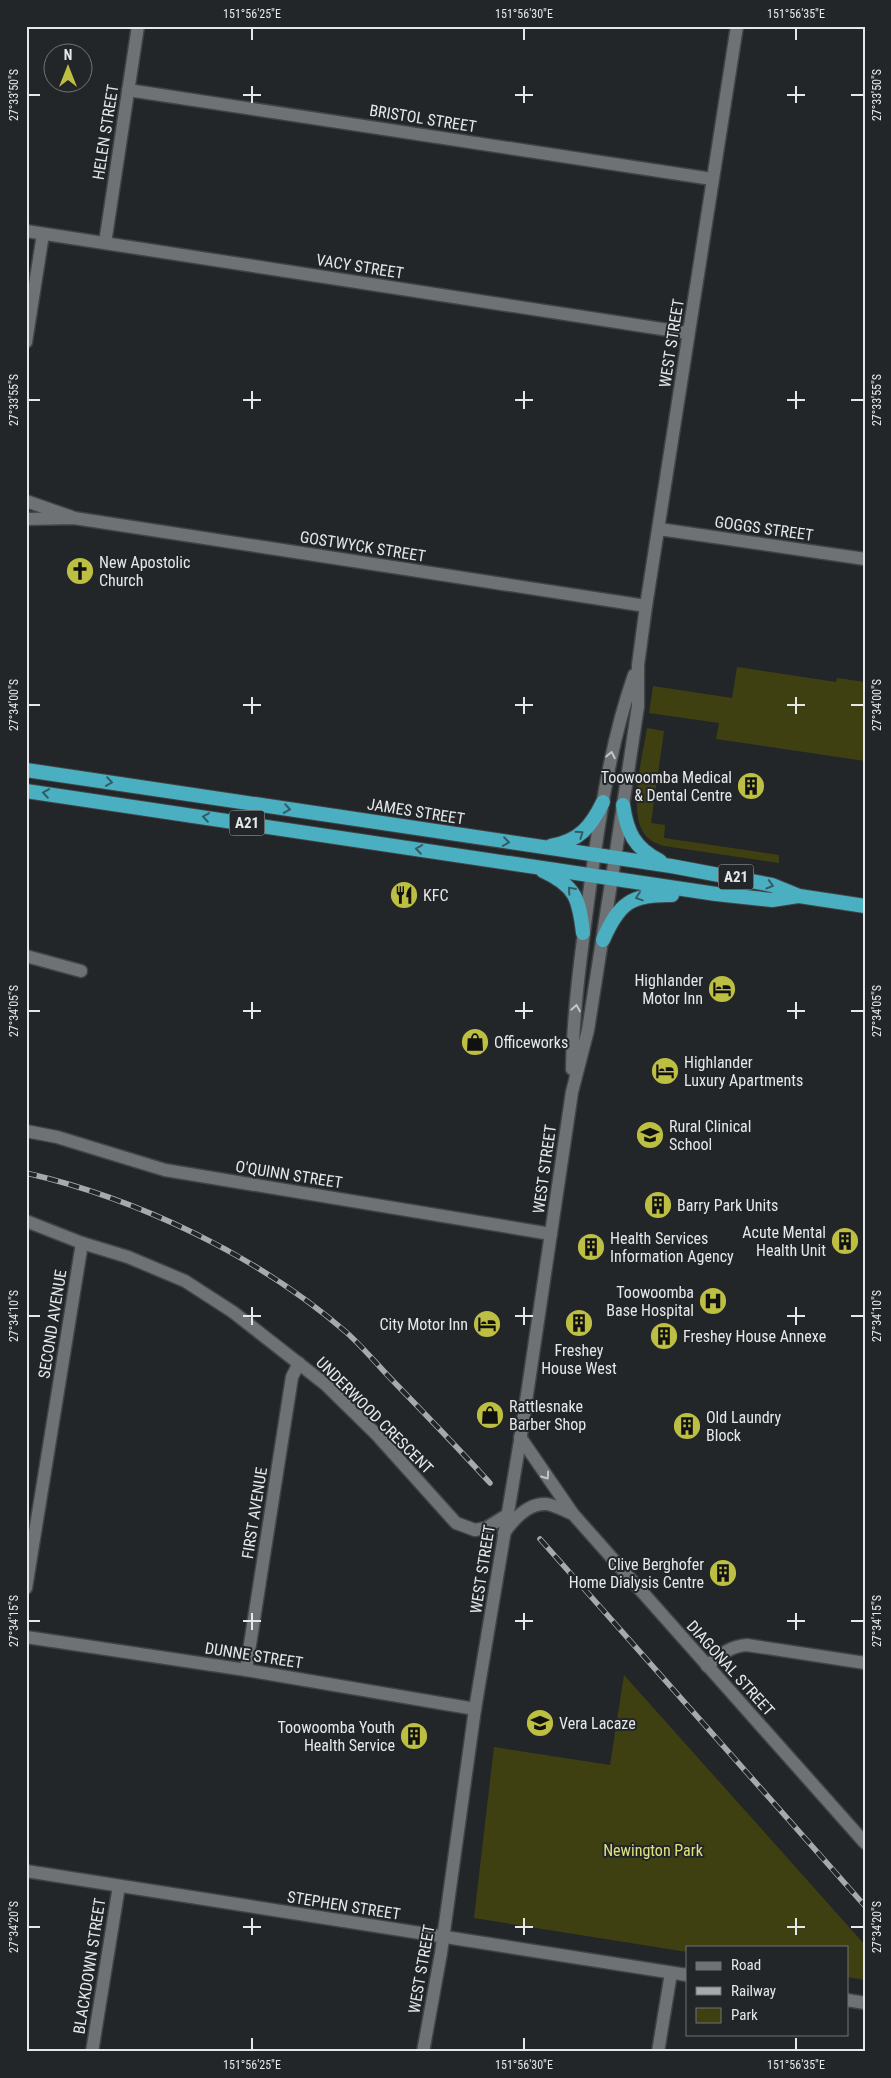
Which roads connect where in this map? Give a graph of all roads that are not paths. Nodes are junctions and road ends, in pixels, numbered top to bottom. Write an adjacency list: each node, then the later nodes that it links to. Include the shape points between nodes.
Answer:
1 (138, 26): 3 (street, HELEN STREET)
2 (737, 26): 4 (street, WEST STREET)
3 (128, 90): 4 (street, BRISTOL STREET); 7 (street, HELEN STREET)
4 (712, 179): 8 (street, WEST STREET)
5 (26, 232): 6 (street, VACY STREET)
6 (43, 234): 7 (street, VACY STREET); 9 (street)
7 (105, 243): 8 (street, VACY STREET)
8 (688, 334): 13 (street, WEST STREET)
9 (26, 342)
10 (26, 501): 11 (street, GOSTWYCK STREET)
11 (74, 518): 12 (street, GOSTWYCK STREET); 15 (street, GOSTWYCK STREET)
12 (26, 519)
13 (658, 529): 14 (street, GOGGS STREET); 15 (street, WEST STREET)
14 (865, 559)
15 (646, 606): 16 (street, WEST STREET)
16 (638, 665): 19 (street, WEST STREET, one-way to 16, via 614,742); 20 (street, WEST STREET, via 638,706)
17 (26, 770): 21 (highway, JAMES STREET / A21, one-way to 21)
18 (26, 790): 24 (highway, JAMES STREET / A21, one-way to 18)
19 (603, 802): 21 (highway, one-way to 19, via 565,843 581,834 594,820); 22 (street, WEST STREET)
20 (624, 805): 23 (street, WEST STREET); 25 (highway, via 626,824 635,843 650,856)
21 (543, 847): 22 (highway, JAMES STREET / A21)
22 (595, 855): 23 (highway, JAMES STREET / A21); 26 (street, WEST STREET)
23 (615, 858): 25 (highway, JAMES STREET / A21); 27 (street, WEST STREET)
24 (532, 866): 26 (highway, JAMES STREET / A21); 31 (highway, one-way to 24, via 573,891 554,876)
25 (671, 866): 29 (highway, JAMES STREET / A21, one-way to 29, via 772,884)
26 (592, 876): 27 (highway, JAMES STREET / A21); 31 (street, WEST STREET)
27 (612, 878): 28 (highway, JAMES STREET / A21); 32 (street, WEST STREET)
28 (705, 892): 29 (highway, JAMES STREET / A21, via 772,900); 32 (highway, one-way to 32, via 636,897 618,910)
29 (799, 896): 30 (highway, JAMES STREET / A21)
30 (865, 906)
31 (584, 933): 35 (street, WEST STREET, one-way to 31, via 573,1036)
32 (603, 940): 35 (street, WEST STREET, via 588,1030)
33 (26, 956): 34 (street)
34 (81, 971)
35 (572, 1092): 38 (street, WEST STREET)
36 (26, 1132): 38 (street, O'QUINN STREET, via 57,1137 165,1170)
37 (26, 1220): 39 (street, UNDERWOOD CRESCENT)
38 (551, 1234): 41 (street, WEST STREET)
39 (82, 1243): 40 (street, UNDERWOOD CRESCENT, via 128,1257 185,1281 233,1312); 45 (street, SECOND AVENUE)
40 (299, 1363): 43 (street, UNDERWOOD CRESCENT, via 364,1422 456,1523 475,1530 486,1528); 49 (street, FIRST AVENUE, via 292,1377)
41 (520, 1437): 42 (street, DIAGONAL STREET, one-way to 42); 43 (street, WEST STREET)
42 (573, 1514): 44 (street, DIAGONAL STREET, via 546,1504 536,1506 512,1522); 48 (street, DIAGONAL STREET)
43 (507, 1515): 44 (street, WEST STREET)
44 (504, 1533): 50 (street, WEST STREET)
45 (26, 1588)
46 (26, 1637): 49 (street, DUNNE STREET)
47 (865, 1663): 48 (street, via 748,1644 736,1645)
48 (707, 1666): 51 (street, DIAGONAL STREET)
49 (246, 1670): 50 (street, DUNNE STREET)
50 (475, 1709): 54 (street, WEST STREET)
51 (865, 1842)
52 (26, 1871): 53 (street, STEPHEN STREET)
53 (119, 1886): 54 (street, STEPHEN STREET); 59 (street, BLACKDOWN STREET)
54 (443, 1937): 55 (street, STEPHEN STREET); 60 (street, WEST STREET)
55 (672, 1973): 56 (street, STEPHEN STREET); 61 (street)
56 (686, 1975)
57 (848, 2000): 58 (street)
58 (865, 2003)
59 (92, 2052)
60 (423, 2052)
61 (658, 2052)

